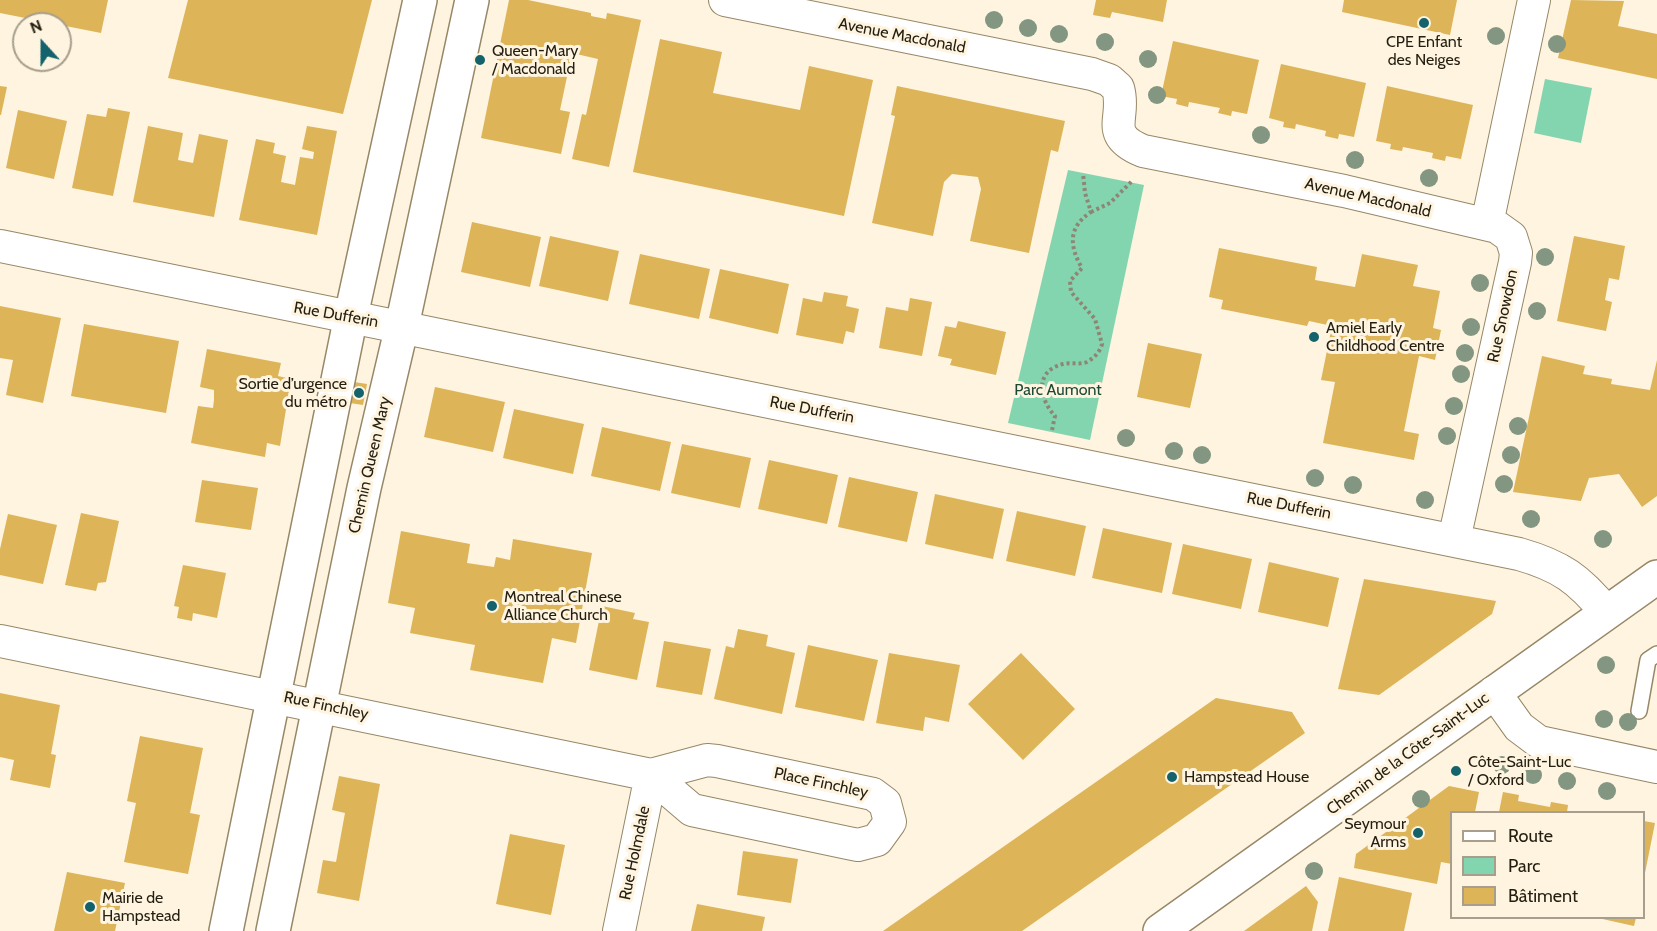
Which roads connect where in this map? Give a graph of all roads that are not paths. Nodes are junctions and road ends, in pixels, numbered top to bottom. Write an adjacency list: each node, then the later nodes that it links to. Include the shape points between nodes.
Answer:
1 (420, 0): 7 (street)
2 (472, 0): 8 (street, Chemin Queen Mary)
3 (725, 0): 5 (street, Avenue Macdonald, via 1079,72 1115,83 1120,94 1120,134 1140,163)
4 (1534, 0): 5 (street)
5 (1487, 224): 9 (street, Rue Snowdon, via 1511,237 1516,253)
6 (0, 246): 7 (street, Rue Dufferin, via 322,314)
7 (351, 316): 8 (street, Rue Dufferin); 15 (street)
8 (402, 327): 9 (street, Rue Dufferin); 16 (street, Chemin Queen Mary)
9 (1454, 540): 11 (street, Rue Dufferin, via 1555,565 1586,588)
10 (1657, 577): 11 (street, Chemin de la Côte-Saint-Luc)
11 (1606, 612): 14 (street, Chemin de la Côte-Saint-Luc)
12 (0, 641): 15 (street, Rue Finchley)
13 (1657, 654): 17 (lane, via 1648,660)
14 (1494, 692): 18 (street, via 1519,727 1539,742); 23 (street, Chemin de la Côte-Saint-Luc)
15 (273, 695): 16 (street, Rue Finchley); 20 (street)
16 (320, 704): 19 (street, Rue Finchley); 21 (street, Chemin Queen Mary)
17 (1639, 711)
18 (1657, 767)
19 (651, 775): 19 (street, Place Finchley, via 693,810 858,845 877,840 890,822 885,803 873,795 717,761 706,760); 22 (street, Rue Holmdale)
20 (226, 931)
21 (273, 931)
22 (619, 931)
23 (1160, 931)

